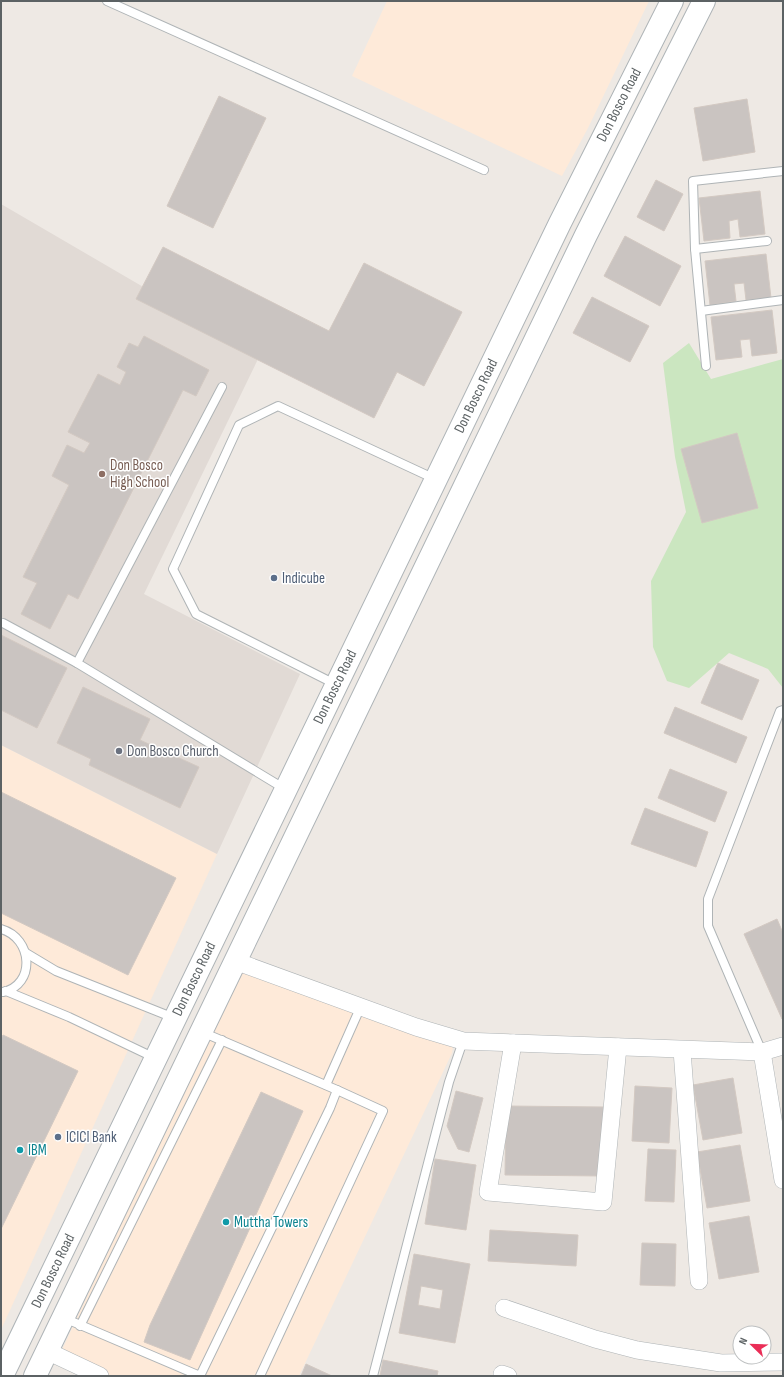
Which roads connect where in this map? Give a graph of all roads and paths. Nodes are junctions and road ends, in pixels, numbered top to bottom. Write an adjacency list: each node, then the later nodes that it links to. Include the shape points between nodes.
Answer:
1 (107, 1): 4 (lane)
2 (672, 1): 12 (main road, Don Bosco Road, via 560,223)
3 (704, 1): 20 (main road, Don Bosco Road, via 586,235)
4 (484, 170)
5 (783, 171): 7 (lane, via 693,181)
6 (767, 241): 7 (lane)
7 (695, 249): 9 (lane)
8 (783, 300): 9 (lane)
9 (701, 311): 10 (lane)
10 (706, 366)
11 (222, 387): 14 (lane)
12 (436, 480): 15 (main road, Don Bosco Road); 15 (lane, via 278,406 239,425 173,569 196,614)
13 (3, 622): 14 (lane)
14 (77, 663): 17 (lane)
15 (336, 685): 17 (main road, Don Bosco Road)
16 (783, 710): 31 (lane, via 780,711 708,899 708,926)
17 (286, 789): 23 (main road, Don Bosco Road)
18 (1, 929): 19 (lane, via 13,934 22,943)
19 (26, 953): 21 (lane, via 26,968 22,978); 23 (lane, via 56,971)
20 (235, 961): 22 (street); 24 (main road, Don Bosco Road)
21 (3, 992): 32 (lane, via 69,1017)
22 (361, 1006): 26 (street); 33 (lane)
23 (175, 1019): 32 (main road, Don Bosco Road)
24 (202, 1031): 25 (lane); 38 (main road, Don Bosco Road)
25 (222, 1040): 33 (lane); 38 (lane)
26 (464, 1042): 27 (street); 46 (lane, via 449,1082)
27 (513, 1043): 29 (street); 29 (street, via 488,1192 603,1202)
28 (783, 1046): 31 (street)
29 (618, 1047): 30 (street)
30 (682, 1050): 31 (street); 36 (street)
31 (762, 1052): 35 (street)
32 (156, 1058): 41 (main road, Don Bosco Road)
33 (326, 1086): 34 (lane)
34 (337, 1090): 44 (lane); 45 (lane, via 383,1111)
35 (783, 1180)
36 (698, 1281)
37 (504, 1308): 40 (street, via 595,1339 637,1350 721,1363)
38 (72, 1322): 39 (main road, Don Bosco Road); 44 (lane)
39 (47, 1351): 42 (main road, Don Bosco Road); 43 (street)
40 (783, 1362)
41 (2, 1376)
42 (36, 1376)
43 (100, 1376)
44 (200, 1376)
45 (260, 1376)
46 (373, 1376)

